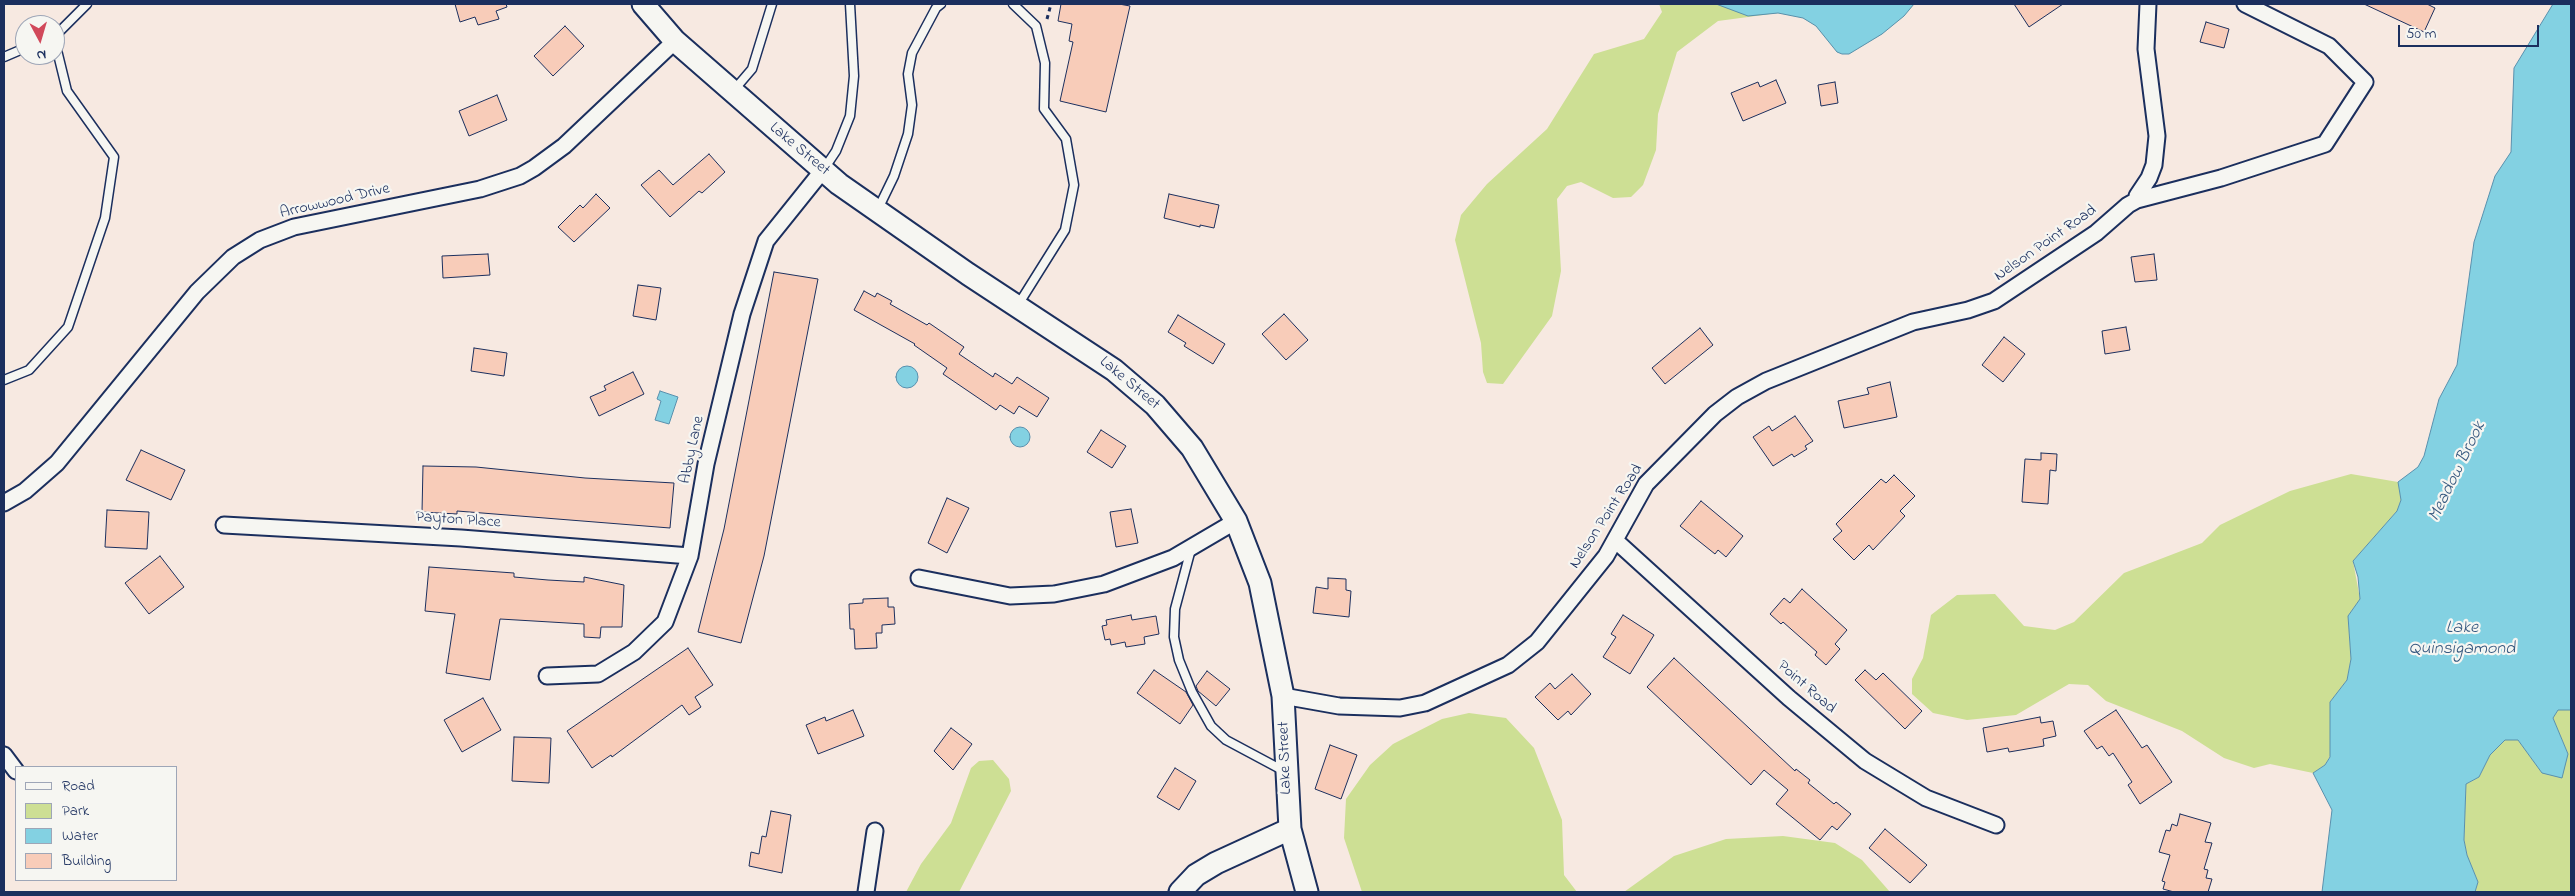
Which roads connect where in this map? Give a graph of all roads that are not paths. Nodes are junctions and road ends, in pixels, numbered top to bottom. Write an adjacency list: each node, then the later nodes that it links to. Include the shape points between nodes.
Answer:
1 (87, 4): 9 (lane)
2 (642, 4): 10 (main road, Lake Street)
3 (772, 4): 12 (lane, via 752,68)
4 (850, 4): 13 (lane, via 854,76 850,116 836,151)
5 (941, 4): 15 (lane, via 912,53 908,74 912,105 908,134 894,176)
6 (1013, 4): 16 (lane, via 1036,26 1046,63 1044,109 1066,139 1074,185 1065,230)
7 (2148, 4): 14 (street, Nelson Point Road, via 2146,49 2157,136 2154,165)
8 (2245, 4): 14 (street, Nelson Point Road, via 2329,46 2365,82 2326,144 2221,178)
9 (65, 26)
10 (675, 41): 12 (main road, Lake Street); 18 (street, Arrowwood Drive, via 564,146 520,176 480,189 294,227 260,240 233,257 197,292 57,463 25,491)
11 (61, 65): 17 (lane, via 67,91 114,157 105,218 68,327 29,370)
12 (732, 92): 13 (main road, Lake Street)
13 (823, 170): 15 (main road, Lake Street); 23 (street, Abby Lane, via 766,241 740,322 706,464)
14 (2137, 200): 21 (street, Nelson Point Road, via 2096,233 1994,301 1913,322 1766,381 1737,397 1715,414 1646,484)
15 (877, 211): 16 (main road, Lake Street)
16 (1017, 306): 19 (main road, Lake Street, via 1100,359 1155,405 1192,448)
17 (4, 380)
18 (4, 503)
19 (1236, 521): 22 (street); 26 (main road, Lake Street, via 1260,583)
20 (224, 525): 23 (street, Payton Place)
21 (1616, 541): 26 (street, Nelson Point Road, via 1536,642 1508,665 1469,685 1426,703 1400,708 1339,706); 30 (street, Point Road, via 1789,698 1864,761 1926,798)
22 (1191, 547): 24 (street, via 1173,558 1104,584 1054,594 1010,596); 29 (lane, via 1175,608 1174,637 1192,692 1211,726 1226,740)
23 (690, 556): 25 (street, Abby Lane, via 665,622 634,652 598,674)
24 (918, 578)
25 (547, 676)
26 (1284, 696): 29 (main road, Lake Street)
27 (4, 755): 28 (street)
28 (15, 770)
29 (1286, 772): 31 (main road, Lake Street)
30 (1996, 825)
31 (1290, 830): 34 (main road, via 1210,866); 35 (main road, Lake Street)
32 (875, 831): 33 (street)
33 (866, 892)
34 (1180, 892)
35 (1307, 892)

